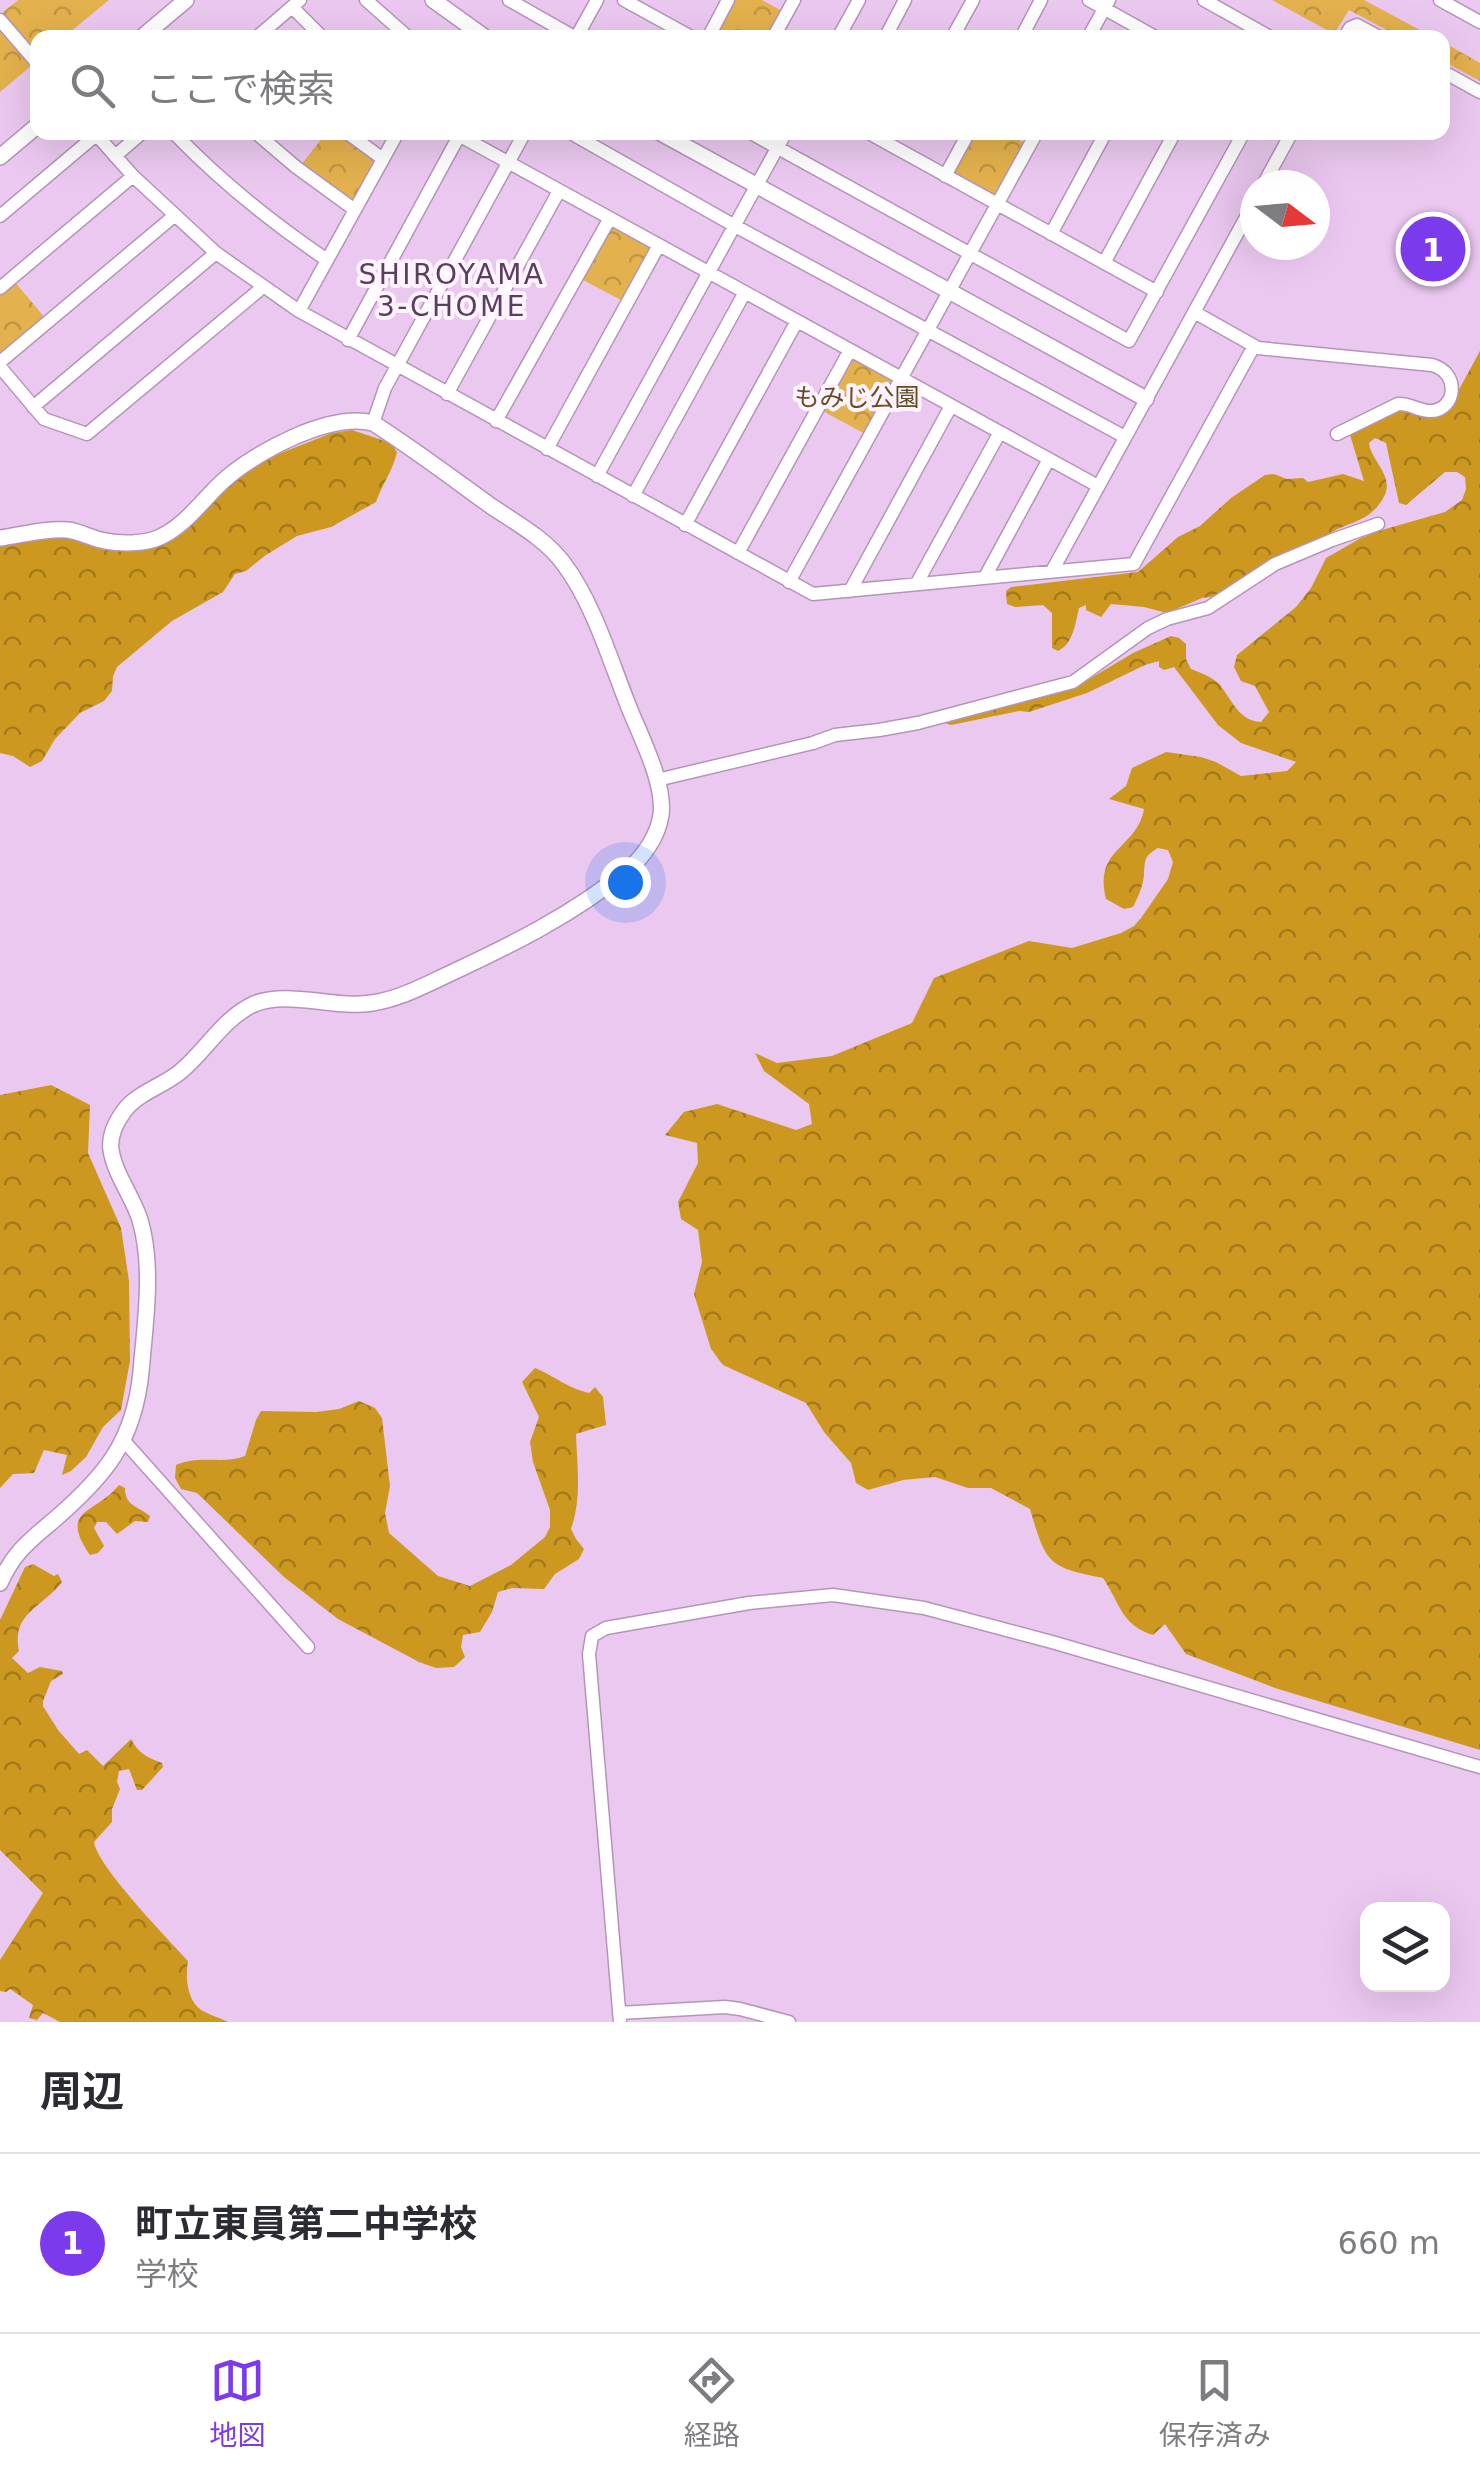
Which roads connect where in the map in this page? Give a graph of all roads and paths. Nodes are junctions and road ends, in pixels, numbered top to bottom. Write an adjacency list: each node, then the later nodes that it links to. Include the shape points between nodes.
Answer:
1 (186, 0): 22 (street)
2 (366, 0): 25 (street)
3 (433, 0): 26 (street)
4 (509, 0): 27 (street)
5 (598, 0): 28 (street)
6 (624, 0): 19 (street)
7 (663, 0): 19 (street)
8 (728, 0): 30 (street)
9 (794, 0): 31 (street)
10 (859, 0): 32 (street)
11 (905, 0): 33 (street)
12 (973, 0): 34 (street)
13 (1041, 0): 35 (street)
14 (1089, 0): 18 (street)
15 (1204, 0): 38 (street)
16 (1440, 0): 21 (street)
17 (296, 3): 23 (street); 24 (street)
18 (1106, 4): 36 (street); 37 (street)
19 (654, 16): 29 (street)
20 (0, 20): 39 (street)
21 (1480, 22)
22 (151, 30)
23 (265, 30)
24 (317, 30)
25 (400, 30)
26 (475, 30)
27 (562, 30)
28 (581, 30)
29 (679, 30)
30 (712, 30)
31 (777, 30)
32 (842, 30)
33 (888, 30)
34 (956, 30)
35 (1025, 30)
36 (1092, 30)
37 (1145, 30)
38 (1258, 30)
39 (30, 55)
40 (1450, 75): 41 (street)
41 (1480, 92)
42 (30, 132): 68 (street)
43 (88, 140): 78 (street)
44 (100, 140): 67 (street)
45 (134, 140): 67 (street)
46 (181, 140): 87 (street, via 240,197)
47 (264, 140): 77 (street)
48 (358, 140): 69 (street)
49 (394, 140): 69 (street)
50 (453, 140): 99 (street)
51 (467, 140): 70 (street)
52 (520, 140): 70 (street)
53 (582, 140): 81 (street)
54 (674, 140): 74 (street)
55 (764, 140): 66 (street)
56 (782, 140): 66 (street)
57 (881, 140): 65 (street)
58 (895, 140): 65 (street)
59 (964, 140): 73 (street)
60 (1033, 140): 76 (street)
61 (1102, 140): 83 (street)
62 (1172, 140): 88 (street)
63 (1240, 140): 94 (street)
64 (1288, 140): 71 (street)
65 (892, 146): 73 (street)
66 (778, 148): 74 (street); 86 (street)
67 (115, 156): 72 (street)
68 (0, 157)
69 (384, 158): 77 (street)
70 (508, 162): 75 (street); 103 (street)
71 (1272, 170)
72 (133, 176): 79 (street); 91 (street)
73 (945, 176): 76 (street)
74 (757, 186): 81 (street); 93 (street)
75 (559, 191): 80 (street); 105 (street)
76 (998, 205): 83 (street); 86 (street)
77 (356, 210): 87 (street)
78 (0, 216)
79 (174, 216): 85 (street); 102 (street)
80 (610, 218): 84 (street); 109 (street)
81 (735, 226): 89 (street); 98 (street)
82 (1240, 228): 96 (street)
83 (1051, 234): 88 (street)
84 (659, 246): 89 (street); 114 (street)
85 (216, 252): 90 (street); 108 (street)
86 (971, 253): 93 (street); 94 (street, via 1130,341)
87 (327, 260): 95 (street)
88 (1104, 263): 94 (street)
89 (710, 272): 92 (street); 116 (street)
90 (262, 287): 95 (street); 108 (street, via 88,434 44,419)
91 (0, 288)
92 (745, 292): 97 (street); 118 (street)
93 (950, 292): 98 (street); 106 (street)
94 (1157, 292)
95 (299, 311): 99 (street)
96 (1194, 312): 100 (street); 106 (street)
97 (798, 321): 101 (street); 120 (street)
98 (929, 329): 104 (street); 113 (street)
99 (348, 340): 103 (street)
100 (1254, 346): 112 (street, via 1432,364 1449,375 1450,398 1440,408 1398,404); 123 (street, via 1134,564)
101 (850, 350): 104 (street); 122 (street)
102 (0, 365): 108 (street)
103 (396, 366): 105 (street); 110 (street)
104 (901, 378): 107 (street); 125 (street)
105 (447, 394): 109 (street)
106 (1146, 399): 113 (street)
107 (951, 406): 111 (street); 127 (street)
108 (33, 407)
109 (496, 421): 114 (street)
110 (373, 424): 121 (street, via 324,426 252,459 157,538 117,542 48,530); 128 (street, via 564,563 585,599)
111 (1000, 432): 115 (street); 126 (street)
112 (1337, 434)
113 (1126, 437): 117 (street)
114 (547, 449): 116 (street)
115 (1049, 460): 117 (street); 124 (street)
116 (597, 476): 118 (street)
117 (1098, 486): 123 (street)
118 (633, 496): 120 (street)
119 (1378, 524): 128 (street, via 1275,564 1208,608 1148,628 1073,682)
120 (686, 525): 122 (street)
121 (0, 538)
122 (738, 553): 125 (street)
123 (1052, 570): 124 (street)
124 (985, 577): 126 (street)
125 (790, 582): 127 (street, via 814,594)
126 (917, 584): 127 (street)
127 (850, 590)
128 (657, 780): 129 (street, via 661,817 650,845 628,870 561,916 398,998 347,1006 287,1000 254,1005 180,1072 127,1106 111,1148 139,1217 147,1271 139,1388)
129 (124, 1441): 130 (street, via 89,1490 18,1552); 131 (street)
130 (0, 1583)
131 (308, 1647)
132 (1480, 1767): 133 (street, via 924,1608 833,1595 606,1628 592,1636 588,1654)
133 (620, 2018): 134 (street, via 725,2007)
134 (789, 2022)

